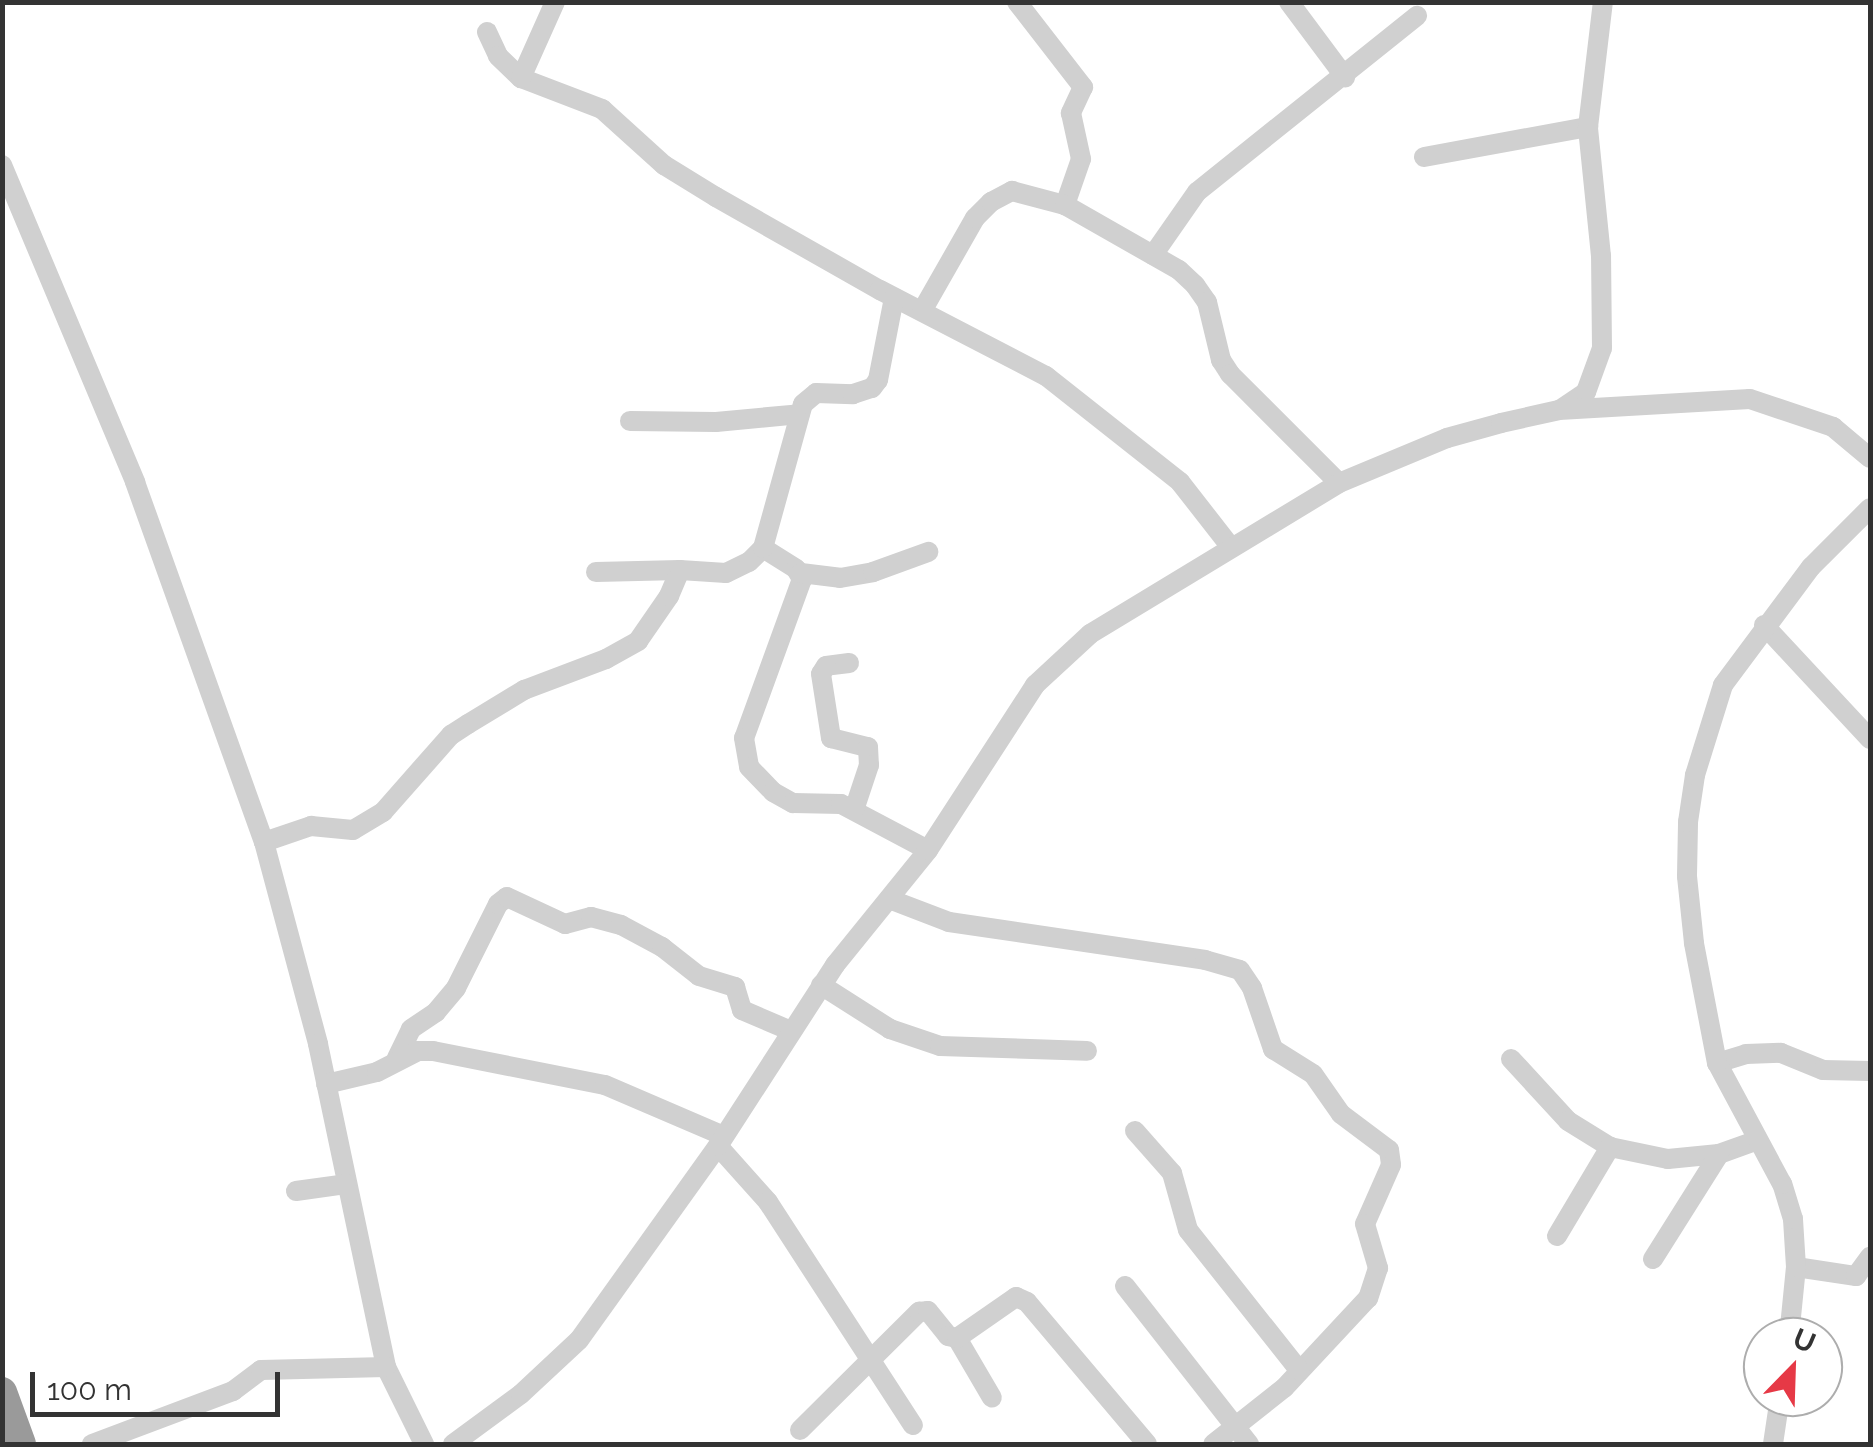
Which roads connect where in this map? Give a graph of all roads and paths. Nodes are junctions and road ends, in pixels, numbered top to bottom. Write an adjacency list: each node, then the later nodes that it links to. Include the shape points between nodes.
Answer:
1 (555, 2): 8 (street)
2 (1016, 2): 12 (street, via 1083,87 1071,113 1081,159)
3 (1289, 2): 7 (street)
4 (1603, 2): 9 (street)
5 (1418, 16): 7 (street)
6 (487, 32): 8 (street, via 498,56)
7 (1345, 77): 13 (street, via 1198,192)
8 (521, 78): 14 (street, via 602,109 664,164)
9 (1588, 127): 10 (street); 16 (street, via 1602,348 1586,392)
10 (1424, 156)
11 (2, 165): 32 (street, via 135,482)
12 (1065, 205): 13 (street); 15 (street, via 1012,191 991,202)
13 (1153, 255): 20 (street, via 1179,270 1208,302 1230,374)
14 (894, 298): 15 (street); 17 (street, via 872,388 816,392)
15 (922, 311): 22 (street, via 1046,376 1180,482)
16 (1560, 410): 19 (street, via 1750,399 1834,427); 20 (street, via 1447,438)
17 (800, 414): 18 (street); 23 (street)
18 (630, 421)
19 (1870, 458)
20 (1339, 483): 22 (street)
21 (1870, 508): 28 (street)
22 (1230, 546): 33 (street, via 1065,652 999,735)
23 (763, 548): 25 (street, via 734,572); 27 (street)
24 (928, 552): 27 (street, via 840,578)
25 (680, 570): 26 (street); 32 (street, via 638,640 524,690 468,724 383,812 353,830 311,826)
26 (596, 572)
27 (801, 573): 31 (street, via 744,754 758,779 794,804 828,801)
28 (1764, 625): 30 (street); 40 (street, via 1723,685 1688,822 1694,943)
29 (849, 663): 31 (street, via 826,666 821,674 831,738 868,747)
30 (1870, 739)
31 (854, 810): 33 (street)
32 (264, 842): 42 (street)
33 (928, 850): 34 (street)
34 (889, 899): 35 (street); 59 (street, via 949,922 1206,960 1246,977 1272,1049 1313,1074 1341,1114 1383,1144 1392,1160 1365,1224 1378,1268 1375,1285)
35 (822, 984): 36 (street); 37 (street, via 890,1029 940,1046)
36 (791, 1031): 38 (street, via 742,1010 735,986 699,976 621,925 592,917 565,924 507,897 456,988 411,1030); 45 (street)
37 (1088, 1051)
38 (397, 1058): 42 (street, via 377,1072); 45 (street, via 433,1052 605,1085)
39 (1512, 1059): 46 (street, via 1568,1121)
40 (1717, 1063): 41 (street, via 1781,1053 1822,1070); 44 (street)
41 (1870, 1071)
42 (326, 1084): 48 (street)
43 (1134, 1132): 59 (street, via 1172,1173 1188,1230)
44 (1758, 1140): 47 (street); 53 (street, via 1790,1204)
45 (721, 1141): 57 (street); 69 (street, via 579,1340)
46 (1610, 1147): 47 (street, via 1668,1159); 50 (street)
47 (1720, 1154): 52 (street)
48 (346, 1184): 49 (street); 58 (street)
49 (296, 1191)
50 (1557, 1236)
51 (1870, 1256): 53 (street, via 1856,1276)
52 (1653, 1259)
53 (1796, 1267): 55 (street)
54 (1125, 1286): 64 (street)
55 (1791, 1317)
56 (957, 1338): 57 (street, via 925,1310); 61 (street); 70 (street, via 1022,1299)
57 (869, 1358): 63 (street); 65 (street)
58 (386, 1367): 67 (street, via 261,1370 223,1395); 68 (street)
59 (1299, 1370): 64 (street)
60 (2, 1392): 66 (highway)
61 (992, 1398)
62 (1777, 1417): 73 (street)
63 (913, 1425)
64 (1234, 1426): 71 (street); 72 (street)
65 (800, 1430)
66 (21, 1444)
67 (92, 1444)
68 (424, 1444)
69 (453, 1444)
70 (1147, 1444)
71 (1213, 1444)
72 (1249, 1444)
73 (1773, 1444)

